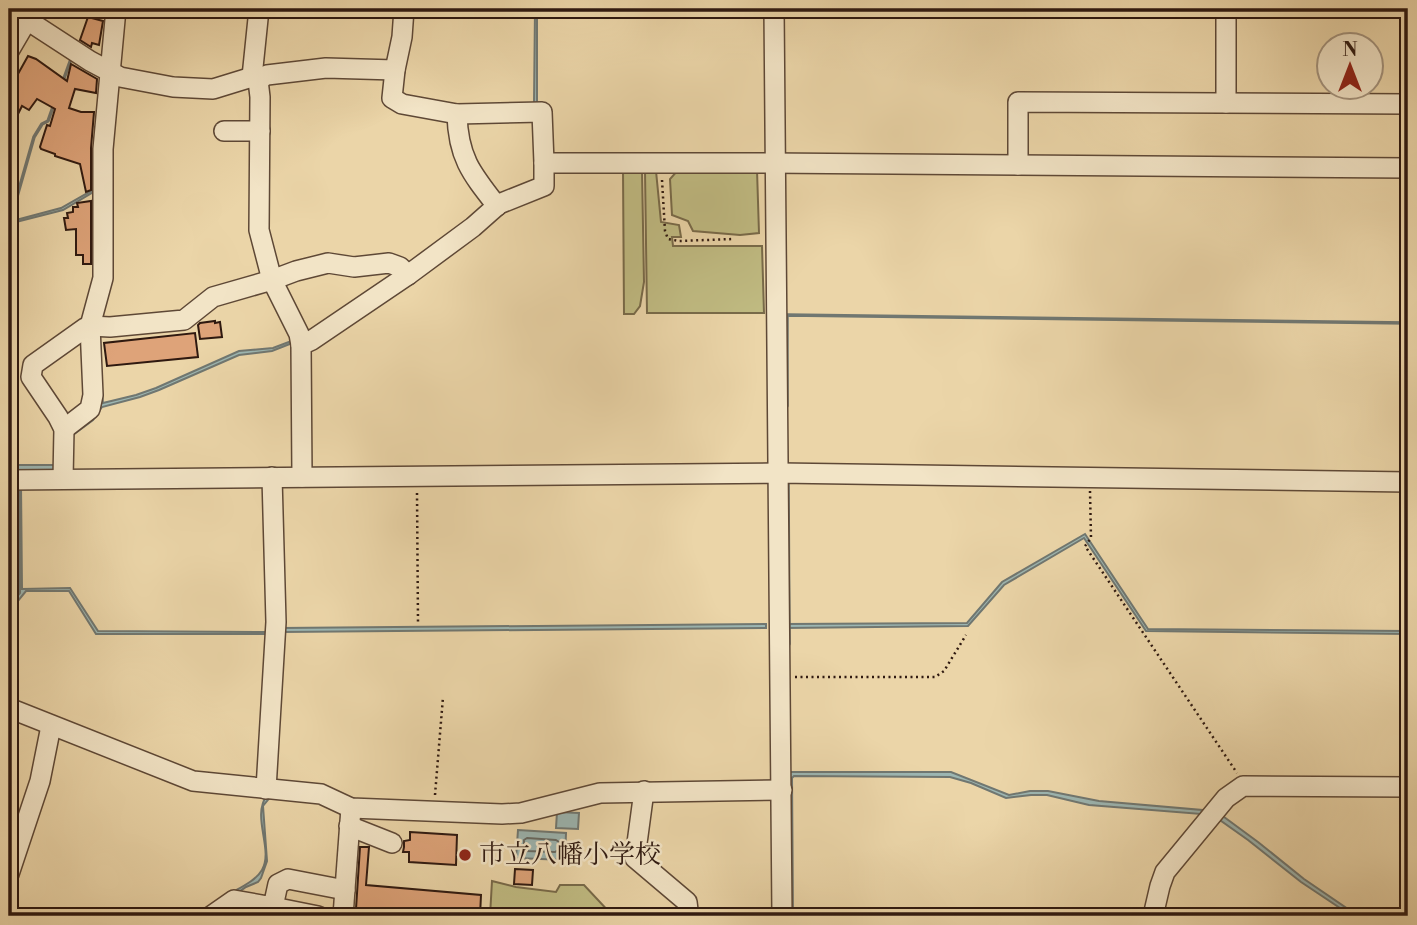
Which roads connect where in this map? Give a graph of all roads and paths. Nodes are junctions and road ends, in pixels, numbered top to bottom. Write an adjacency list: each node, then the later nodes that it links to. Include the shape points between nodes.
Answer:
1 (116, 9): 10 (street)
2 (129, 9): 10 (street)
3 (259, 9): 11 (street)
4 (404, 9): 9 (street)
5 (774, 9): 19 (street)
6 (1226, 9): 12 (street)
7 (30, 14): 8 (street); 10 (street, via 90,61)
8 (9, 51)
9 (394, 69): 11 (street, via 326,68); 14 (street, via 392,98)
10 (115, 74): 11 (street, via 173,88 213,89); 26 (street, via 103,149 103,278)
11 (255, 78): 16 (street)
12 (1226, 103): 13 (street); 20 (street, via 1018,102)
13 (1408, 104)
14 (457, 114): 17 (street, via 542,112); 22 (street, via 460,145 471,172)
15 (224, 131): 16 (street)
16 (260, 131): 25 (street, via 259,230)
17 (544, 163): 18 (street); 22 (street, via 544,186)
18 (661, 163): 19 (street); 23 (path, via 668,239)
19 (774, 163): 20 (street); 29 (street)
20 (1018, 165): 21 (street)
21 (1408, 168)
22 (497, 206): 24 (street)
23 (733, 239)
24 (408, 275): 25 (street, via 389,263 354,267 328,263); 27 (street)
25 (272, 280): 26 (street, via 213,297 184,320); 27 (street)
26 (90, 326): 28 (street, via 90,409); 28 (street, via 33,366 30,377)
27 (301, 345): 32 (street)
28 (64, 429): 34 (street)
29 (779, 473): 30 (street); 33 (street); 39 (street)
30 (417, 476): 32 (street); 37 (path)
31 (272, 477): 32 (street); 34 (street); 45 (street, via 276,622)
32 (302, 477)
33 (1090, 477): 36 (street); 43 (path, via 1091,538 1085,546)
34 (63, 479): 35 (street)
35 (9, 480)
36 (1408, 482)
37 (418, 623)
38 (966, 635): 39 (path, via 944,671 935,677)
39 (781, 677): 46 (street)
40 (443, 697): 48 (path)
41 (9, 708): 42 (street)
42 (51, 726): 45 (street, via 193,781); 51 (street, via 40,781)
43 (1247, 786): 44 (street); 59 (street, via 1226,798 1166,872)
44 (1408, 788)
45 (266, 789): 49 (street, via 321,794)
46 (782, 790): 47 (street); 58 (street)
47 (644, 791): 48 (street, via 600,793 521,813); 57 (street, via 635,858 687,902)
48 (433, 811): 49 (street)
49 (350, 817): 50 (street); 52 (street)
50 (392, 843)
51 (9, 874)
52 (345, 890): 53 (street, via 288,880 278,884); 56 (street)
53 (273, 907): 54 (street, via 234,900); 55 (street)
54 (211, 916)
55 (318, 916)
56 (343, 916)
57 (686, 916)
58 (782, 916)
59 (1153, 916)

